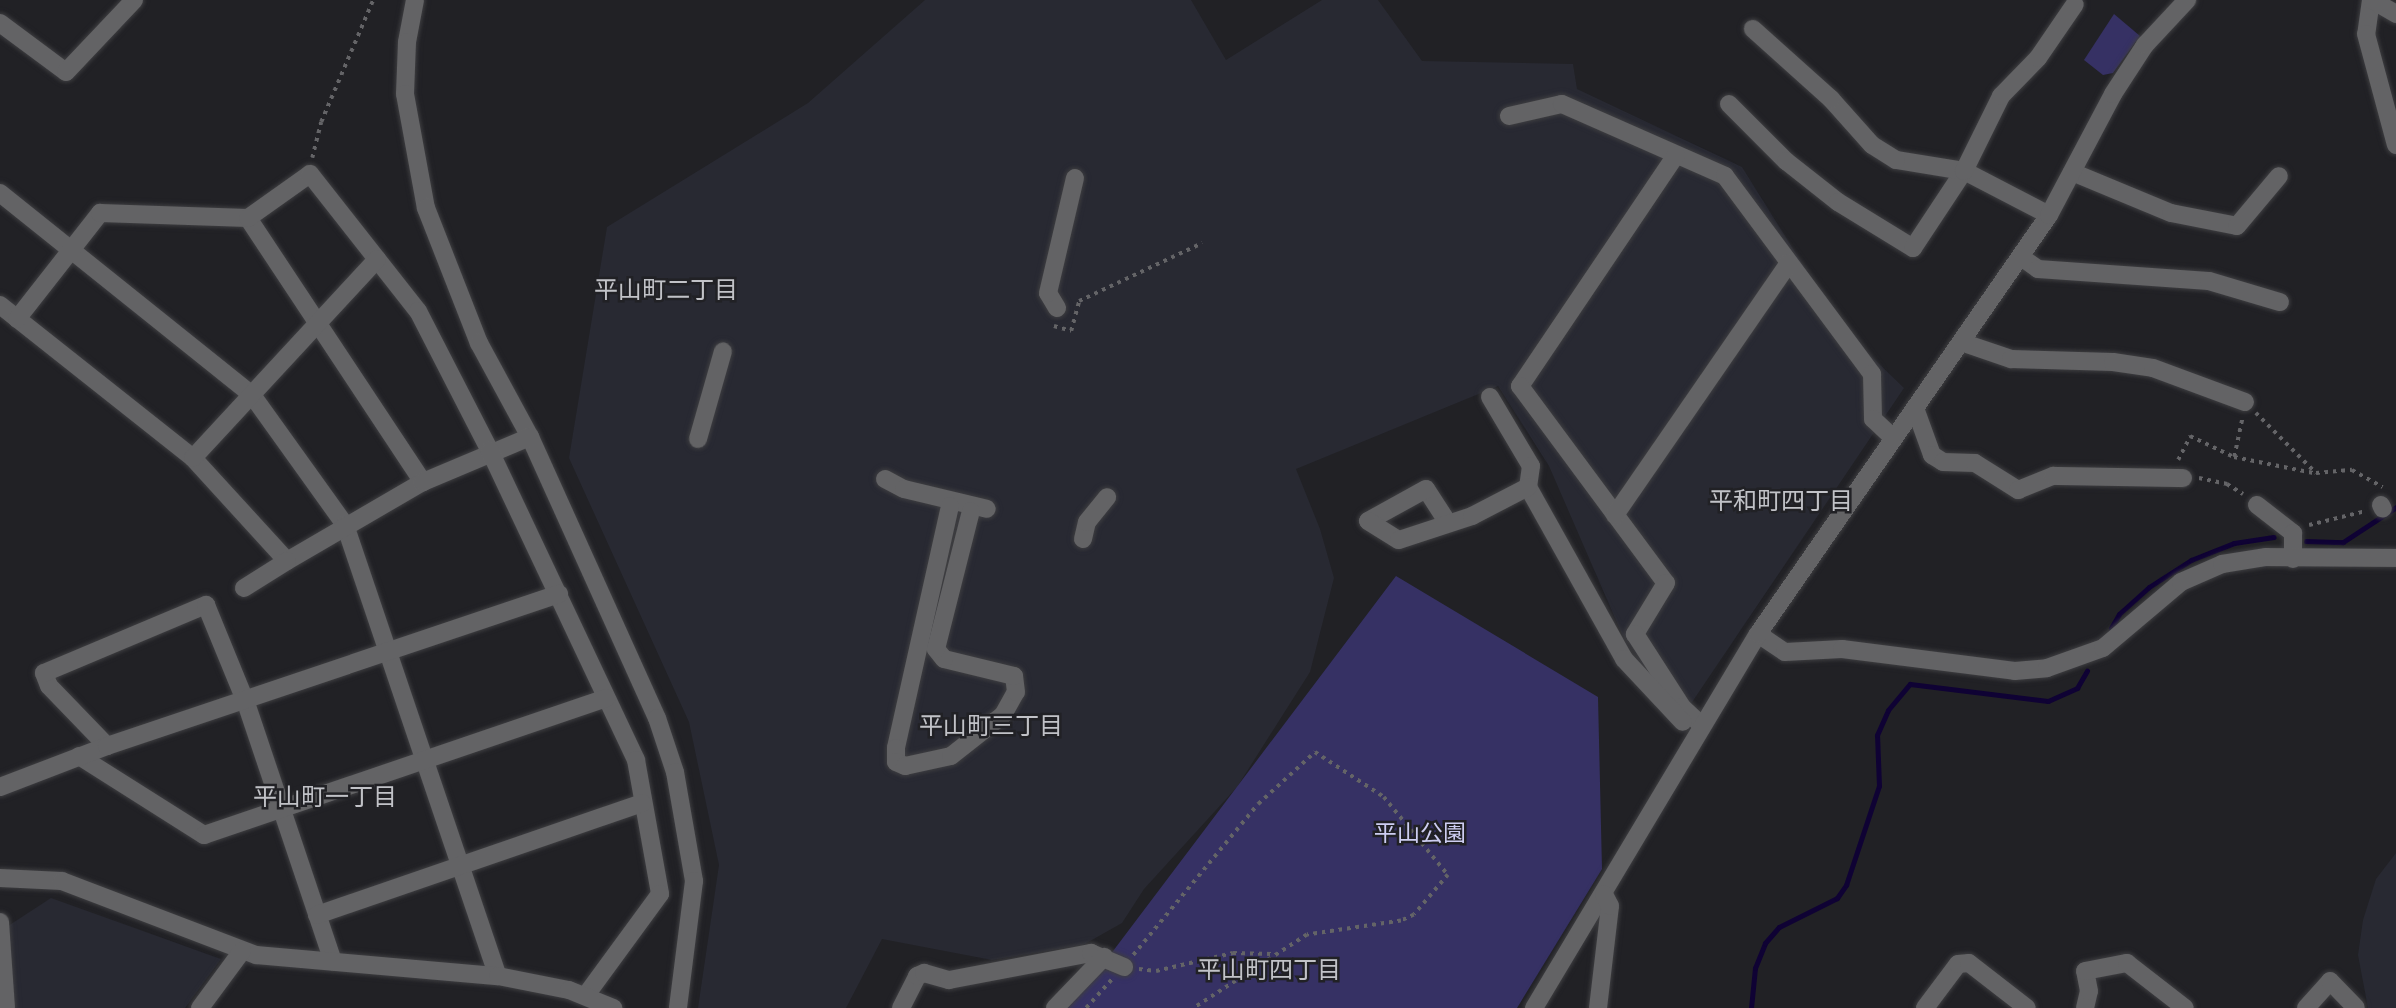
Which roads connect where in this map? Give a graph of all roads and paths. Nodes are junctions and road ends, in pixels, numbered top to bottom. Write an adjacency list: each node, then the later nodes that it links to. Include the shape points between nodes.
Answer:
1 (134, 0): 8 (street, via 66,72)
2 (373, 0): 16 (path, via 321,122)
3 (415, 0): 40 (street, via 407,42 405,94 426,208 479,343)
4 (2187, 0): 15 (street, via 2145,45)
5 (2372, 0): 7 (street); 12 (street, via 2366,34)
6 (2074, 4): 14 (street, via 2038,58 2001,96)
7 (2396, 14)
8 (1, 26)
9 (1753, 29): 14 (street, via 1831,99 1872,145 1896,160)
10 (1729, 104): 14 (street, via 1786,161 1838,202 1913,248)
11 (1509, 116): 13 (street, via 1562,104)
12 (2396, 145)
13 (1676, 155): 26 (street, via 1725,176); 53 (street, via 1520,386)
14 (1964, 171): 20 (street)
15 (2072, 172): 17 (street, via 2171,213 2237,226); 20 (street)
16 (310, 174): 21 (street); 25 (street)
17 (2279, 176)
18 (1075, 178): 29 (street, via 1048,293)
19 (0, 193): 23 (street)
20 (2049, 215): 24 (street)
21 (248, 218): 23 (street, via 100,213); 32 (street)
22 (1202, 243): 31 (path, via 1079,301 1071,331)
23 (69, 247): 30 (street); 35 (street)
24 (2021, 257): 27 (street, via 2038,269 2208,281); 33 (street)
25 (377, 259): 32 (street); 42 (street, via 418,311)
26 (1788, 264): 39 (street, via 1872,374 1873,419); 53 (street)
27 (2280, 302)
28 (0, 305): 30 (street)
29 (1057, 308)
30 (17, 319): 44 (street)
31 (1042, 322)
32 (316, 325): 35 (street); 48 (street)
33 (1964, 342): 37 (street, via 2011,359 2153,368); 38 (street)
34 (723, 351): 41 (street)
35 (251, 394): 44 (street); 55 (street)
36 (1490, 397): 49 (street, via 1531,466)
37 (2245, 402): 43 (path); 45 (path)
38 (1915, 408): 39 (street); 46 (street, via 1932,455 1943,462 1975,463 2018,490 2053,476)
39 (1891, 436): 63 (street)
40 (530, 437): 42 (street); 89 (street, via 657,718 676,772 694,881)
41 (698, 439)
42 (490, 451): 48 (street); 62 (street)
43 (2234, 457): 45 (path); 46 (path, via 2190,436)
44 (193, 458): 60 (street)
45 (2316, 473): 56 (path, via 2352,470 2376,480 2389,493 2382,507)
46 (2176, 478): 51 (path, via 2220,482)
47 (885, 479): 52 (street, via 904,489 979,510 936,649 944,659 1014,676 1016,692 1003,715 951,756 905,766 897,762 896,748)
48 (423, 482): 55 (street)
49 (1528, 487): 54 (street); 67 (street, via 1624,659 1682,721)
50 (1107, 497): 57 (street, via 1087,522)
51 (2257, 505): 56 (street)
52 (950, 506)
53 (1615, 514): 67 (street, via 1666,583 1635,634)
54 (1448, 523)
55 (345, 524): 60 (street); 64 (street)
56 (2293, 533): 59 (street)
57 (1083, 539)
58 (2396, 558): 59 (street)
59 (2293, 559): 63 (street, via 2245,559 2194,574 2104,648 2048,668 2015,671 1842,649 1785,652)
60 (287, 561): 61 (street)
61 (244, 589)
62 (559, 594): 64 (street); 65 (street)
63 (1758, 634): 67 (street)
64 (385, 654): 66 (street); 70 (street)
65 (606, 698): 70 (street); 72 (street, via 636,760)
66 (245, 700): 68 (street); 68 (street, via 206,605 44,673 49,685); 73 (street)
67 (1699, 728): 76 (street)
68 (107, 746): 69 (street)
69 (79, 757): 71 (street); 73 (street, via 204,835)
70 (424, 759): 73 (street); 74 (street)
71 (0, 787)
72 (642, 803): 74 (street); 85 (street, via 660,894)
73 (281, 806): 77 (street)
74 (460, 866): 77 (street); 84 (street)
75 (0, 878): 79 (street, via 62,881)
76 (1604, 894): 94 (street); 95 (street, via 1610,906)
77 (317, 915): 82 (street)
78 (0, 922): 86 (street)
79 (242, 951): 82 (street); 87 (street)
80 (1274, 954): 83 (path, via 1233,953 1156,971); 83 (path, via 1318,931 1401,921 1414,915 1448,875 1384,797 1315,752 1258,804); 93 (path)
81 (1104, 957): 83 (street); 90 (street, via 1091,953 948,980 924,973 916,976); 91 (street)
82 (333, 962): 84 (street)
83 (1124, 967): 92 (path)
84 (498, 976): 85 (street)
85 (586, 995): 88 (street)
86 (6, 1008)
87 (200, 1008)
88 (614, 1008)
89 (678, 1008)
90 (901, 1008)
91 (1055, 1008)
92 (1086, 1008)
93 (1194, 1008)
94 (1534, 1008)
95 (1598, 1008)
96 (1925, 1008): 97 (street, via 1958,964 1969,963)
97 (2027, 1008)
98 (2085, 1008): 99 (street, via 2089,990 2085,971 2127,963)
99 (2185, 1008)
100 (2305, 1008): 101 (street, via 2330,981)
101 (2356, 1008)

